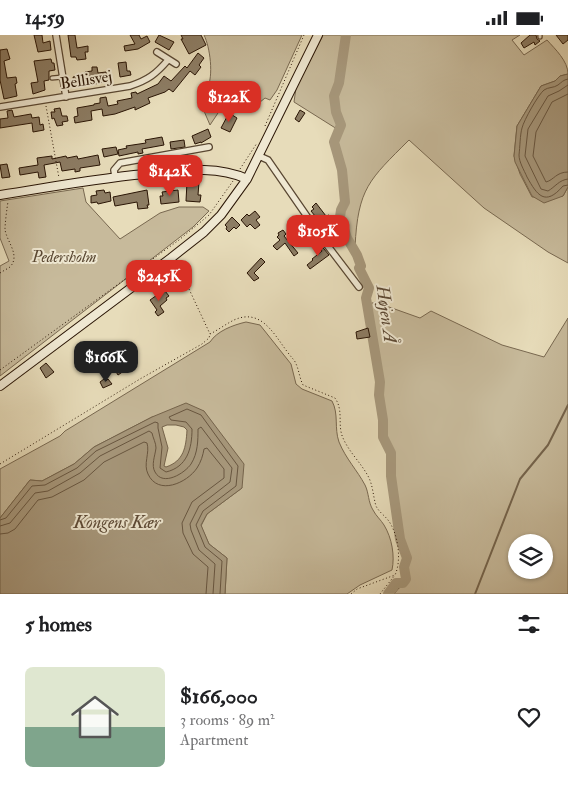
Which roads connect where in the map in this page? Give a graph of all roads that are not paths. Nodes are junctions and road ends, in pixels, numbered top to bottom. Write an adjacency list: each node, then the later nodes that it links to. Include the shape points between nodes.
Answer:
1 (56, 35): 6 (street)
2 (318, 35): 11 (main road)
3 (158, 52): 4 (street)
4 (168, 60): 5 (street); 8 (street, Bellisvej, via 140,83)
5 (176, 64)
6 (63, 77): 7 (lane); 8 (street)
7 (52, 78)
8 (66, 97): 9 (street, Bellisvej)
9 (0, 107)
10 (209, 147): 12 (street, via 120,163 114,170)
11 (259, 156): 13 (main road); 15 (street, via 268,160)
12 (115, 176): 13 (main road, via 210,170); 14 (main road)
13 (246, 179): 16 (main road, via 236,197 204,231)
14 (0, 195)
15 (359, 287)
16 (0, 385)

